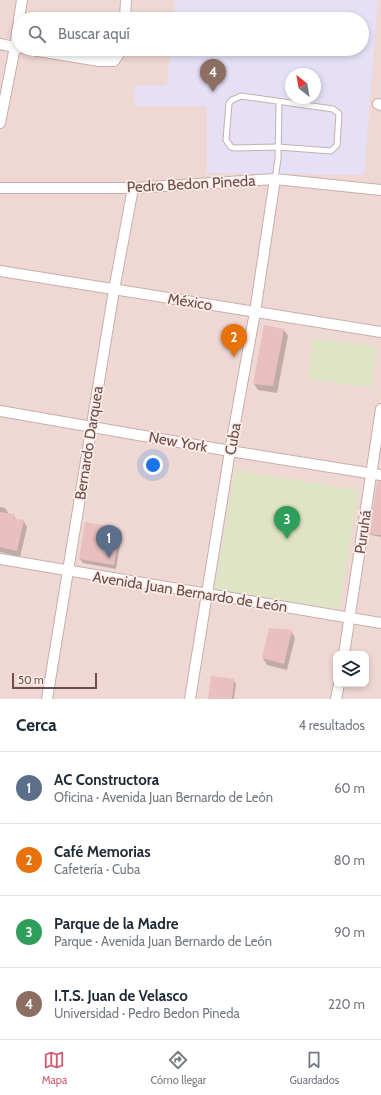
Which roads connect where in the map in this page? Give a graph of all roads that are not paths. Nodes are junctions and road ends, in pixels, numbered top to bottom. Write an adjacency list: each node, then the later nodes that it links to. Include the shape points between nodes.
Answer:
1 (22, 0): 3 (street)
2 (126, 0): 4 (street)
3 (20, 12)
4 (125, 12)
5 (0, 44): 6 (street)
6 (12, 47)
7 (15, 56): 11 (street)
8 (69, 56): 9 (street, via 99,61 114,61)
9 (117, 56)
10 (279, 102): 12 (lane); 12 (lane, via 241,96 232,100 229,103 226,140 235,148); 12 (lane, via 333,109 339,114 337,145 331,151)
11 (0, 124)
12 (278, 147): 13 (lane)
13 (275, 179): 15 (street, Pedro Bedon Pineda); 16 (street, Pedro Bedon Pineda); 19 (street, Cuba)
14 (0, 188): 15 (street, Pedro Bedon Pineda)
15 (133, 188): 18 (street, Bernardo Darquea)
16 (381, 190)
17 (0, 271): 18 (street, México)
18 (114, 290): 19 (street, México); 23 (street, Bernardo Darquea)
19 (255, 312): 20 (street, México); 24 (street, Cuba)
20 (381, 332)
21 (381, 409): 25 (street, Puruhá)
22 (0, 411): 23 (street, New York)
23 (92, 427): 24 (street, New York); 27 (street, Bernardo Darquea)
24 (230, 451): 25 (street, New York); 28 (street, Cuba)
25 (376, 474): 29 (street, Puruhá)
26 (0, 559): 27 (street, Avenida Juan Bernardo de León)
27 (68, 572): 28 (street, Avenida Juan Bernardo de León); 33 (street, Bernardo Darquea)
28 (208, 595): 29 (street, Avenida Juan Bernardo de León); 34 (street, Cuba)
29 (350, 617): 30 (street, Avenida Juan Bernardo de León); 31 (street, Puruhá)
30 (381, 623)
31 (344, 651)
32 (338, 687): 35 (street)
33 (47, 699)
34 (190, 699)
35 (336, 699)

